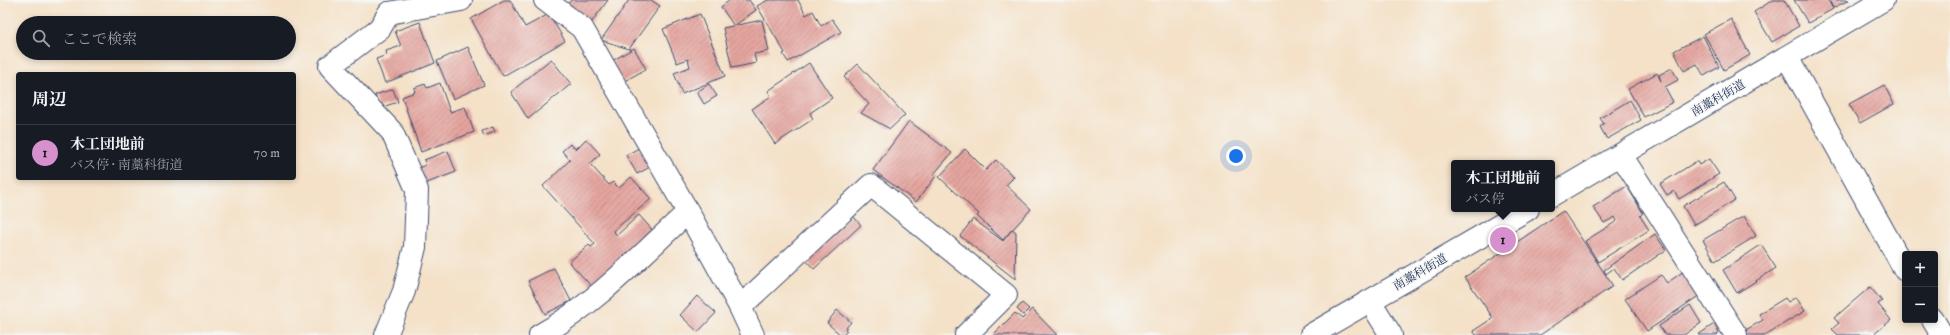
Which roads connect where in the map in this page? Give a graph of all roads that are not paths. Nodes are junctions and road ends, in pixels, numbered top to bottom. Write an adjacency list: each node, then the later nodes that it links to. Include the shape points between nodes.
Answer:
1 (461, 0): 4 (street)
2 (545, 0): 8 (street, via 582,28)
3 (1883, 0): 5 (street, 南藁科街道)
4 (384, 7): 14 (street, via 380,28 330,66 392,132 417,190 415,247 404,291)
5 (1787, 57): 6 (street, 南藁科街道); 10 (street)
6 (1621, 155): 7 (street, 南藁科街道); 20 (street)
7 (1555, 193)
8 (688, 212): 12 (street); 15 (street, via 604,289 559,325)
9 (1523, 212): 11 (street, 南藁科街道)
10 (1902, 265)
11 (1370, 301): 18 (street, 南藁科街道); 19 (street)
12 (740, 307): 16 (street); 17 (street, via 871,185 1006,295)
13 (1935, 323): 21 (street)
14 (386, 335)
15 (540, 335)
16 (753, 335)
17 (966, 335)
18 (1311, 335)
19 (1390, 335)
20 (1736, 335)
21 (1942, 335)

